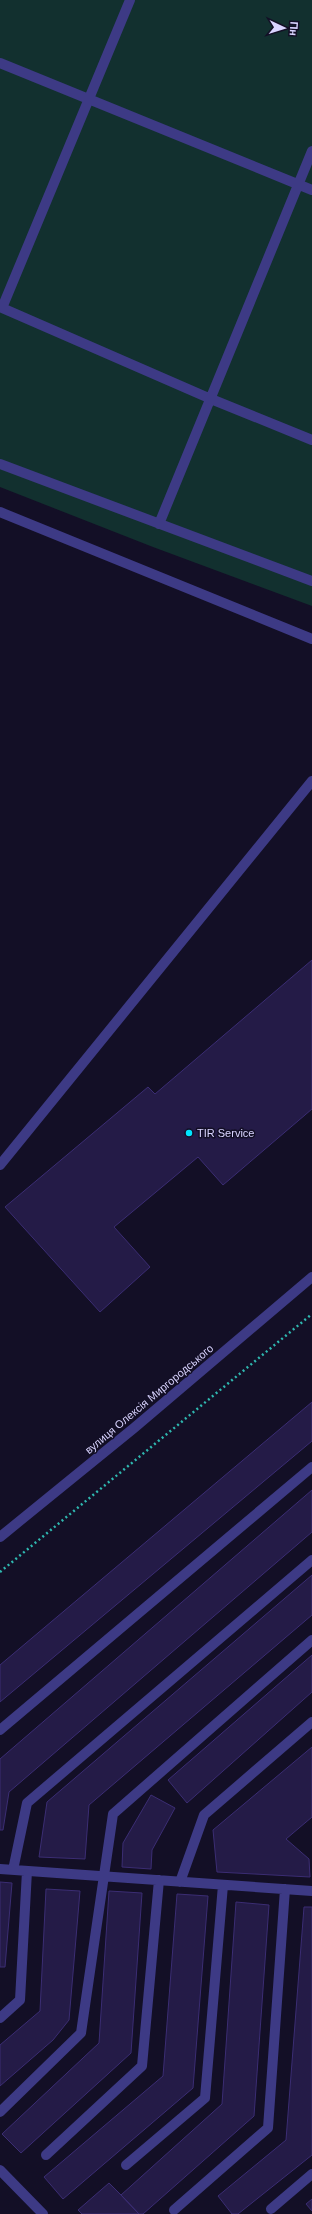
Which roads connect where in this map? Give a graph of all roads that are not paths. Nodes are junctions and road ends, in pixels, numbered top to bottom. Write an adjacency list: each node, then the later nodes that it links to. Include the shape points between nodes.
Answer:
1 (130, 0): 3 (street)
2 (0, 62): 3 (street)
3 (89, 99): 5 (street); 7 (street)
4 (312, 151): 5 (street)
5 (298, 185): 6 (street); 8 (street)
6 (312, 190)
7 (1, 307): 8 (street)
8 (211, 399): 9 (street); 12 (street)
9 (312, 440)
10 (0, 464): 12 (street)
11 (0, 512): 14 (street)
12 (159, 524): 13 (street)
13 (312, 581)
14 (312, 639)
15 (312, 781): 16 (street)
16 (0, 1165)
17 (312, 1277): 19 (street, вулиця Олексія Миргородського, via 134,1428)
18 (312, 1467): 23 (street)
19 (0, 1537)
20 (312, 1560): 25 (street, via 27,1803)
21 (312, 1640): 27 (street, via 113,1814)
22 (312, 1722): 29 (street, via 204,1815)
23 (0, 1730)
24 (0, 1869): 25 (street)
25 (13, 1870): 26 (street)
26 (27, 1871): 27 (street); 33 (street, via 20,2000)
27 (103, 1877): 28 (street); 34 (street, via 81,2033)
28 (160, 1880): 29 (street); 35 (street, via 142,2066)
29 (180, 1882): 30 (street)
30 (223, 1885): 31 (street); 36 (street, via 205,2098)
31 (285, 1889): 32 (street); 40 (street, via 268,2128)
32 (312, 1891)
33 (0, 2018)
34 (0, 2112)
35 (46, 2155)
36 (126, 2165)
37 (0, 2170): 41 (street)
38 (312, 2174): 39 (street)
39 (271, 2209)
40 (174, 2210)
41 (43, 2214)

